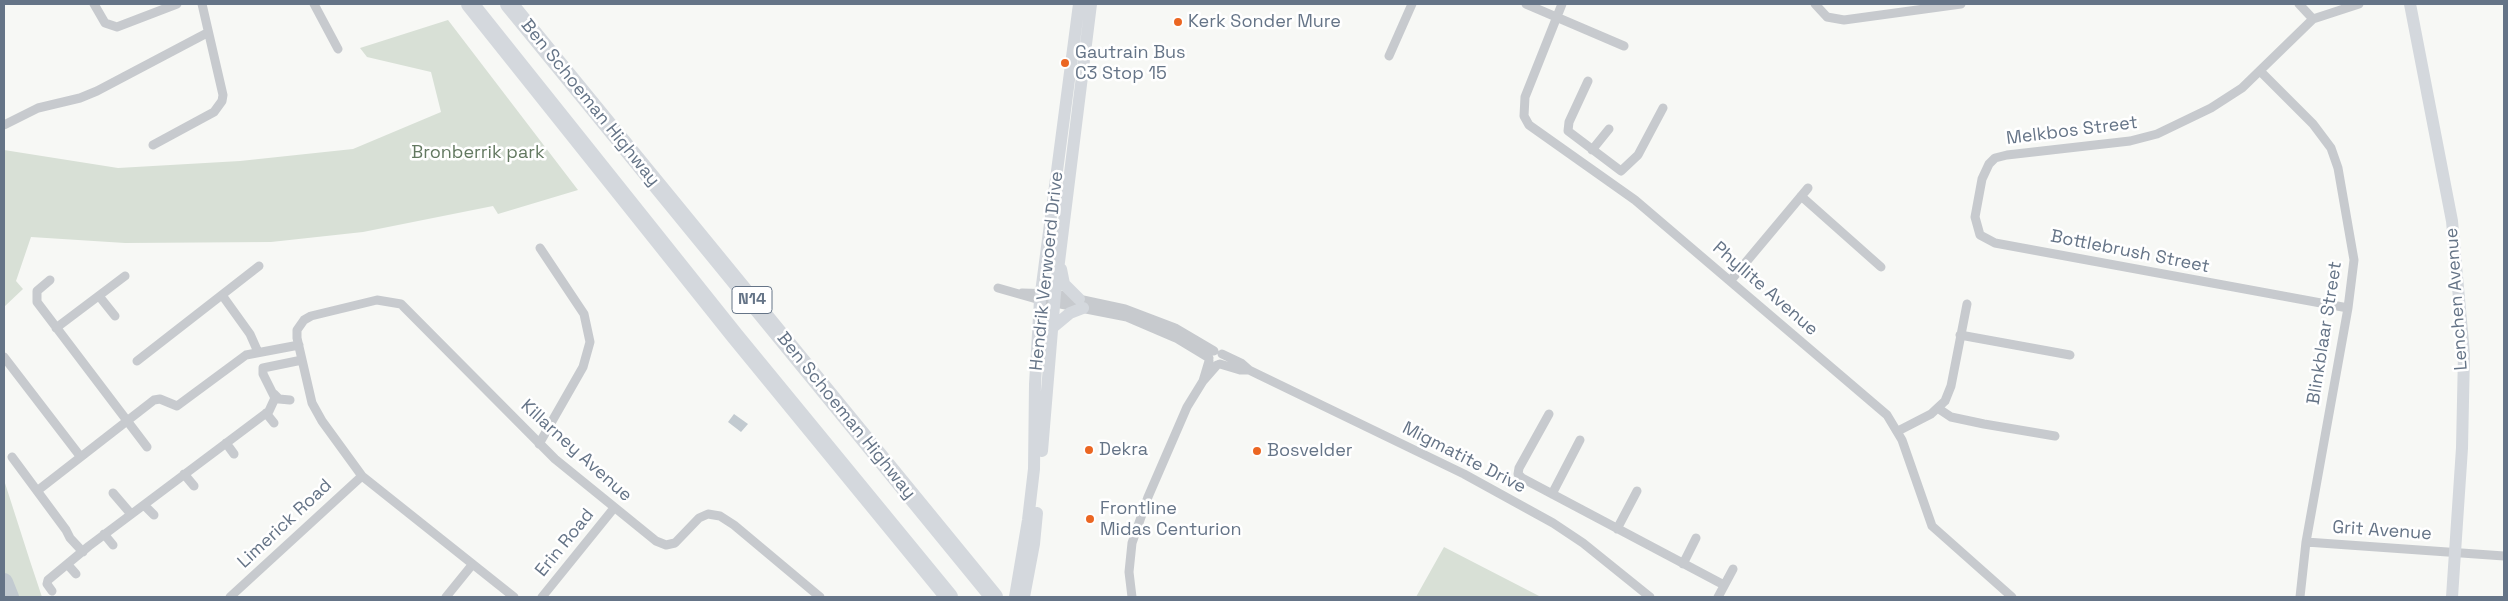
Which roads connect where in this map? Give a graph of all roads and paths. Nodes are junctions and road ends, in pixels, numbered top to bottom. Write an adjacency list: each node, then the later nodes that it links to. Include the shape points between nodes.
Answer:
1 (94, 4): 2 (street, via 105,23 117,27)
2 (177, 4)
3 (202, 4): 19 (street)
4 (314, 4): 21 (street)
5 (470, 4): 112 (highway, Ben Schoeman Highway / N14, via 716,313)
6 (509, 4): 113 (highway, Ben Schoeman Highway / N14)
7 (1079, 4): 45 (main road, Hendrik Verwoerd Drive)
8 (1090, 4): 36 (main road, Hendrik Verwoerd Drive)
9 (1412, 4): 22 (street)
10 (1526, 4): 17 (street)
11 (1562, 4): 17 (street, Phyllite Avenue)
12 (1815, 4): 13 (street, via 1827,17 1844,20)
13 (1961, 4)
14 (2299, 4): 18 (street)
15 (2359, 4): 18 (street, Melkbos Street)
16 (2410, 4): 96 (main road, Lenchen Avenue, via 2452,221 2464,354)
17 (1556, 17): 20 (street); 32 (street, Phyllite Avenue, via 1525,97 1524,116 1534,131)
18 (2313, 19): 23 (street, Melkbos Street)
19 (207, 33): 26 (street, via 97,92 38,108); 28 (street, via 223,95 220,104 214,112)
20 (1624, 46)
21 (338, 49)
22 (1389, 56)
23 (2260, 71): 30 (street, Melkbos Street, via 2242,88 2211,108 2148,137 2007,155 1995,158); 49 (street, Blinkblaar Street, via 2323,135 2334,156 2354,260)
24 (1588, 81): 29 (street, via 1567,129)
25 (1663, 108): 31 (street, via 1635,159 1622,170)
26 (4, 125)
27 (1608, 128): 29 (street)
28 (153, 145)
29 (1592, 150): 31 (street)
30 (1989, 164): 49 (street, Bottlebrush Street, via 1982,178 1975,217 1978,232 1988,241)
31 (1616, 167): 32 (street)
32 (1607, 179): 41 (street, Phyllite Avenue)
33 (1808, 188): 34 (street)
34 (1801, 196): 38 (street); 41 (street)
35 (540, 248): 75 (street, via 584,314 590,342 583,368)
36 (1059, 259): 46 (main road, Hendrik Verwoerd Drive); 47 (main road, via 1064,284)
37 (259, 266): 43 (street)
38 (1881, 268)
39 (125, 276): 44 (street)
40 (50, 280): 51 (street, via 37,291 35,299)
41 (1731, 280): 71 (street, Phyllite Avenue, via 1878,407)
42 (998, 288): 45 (street, Migmatite Drive)
43 (222, 295): 56 (street, via 250,334); 60 (street)
44 (99, 296): 50 (street); 51 (street)
45 (1040, 296): 46 (street, Migmatite Drive); 103 (main road, Hendrik Verwoerd Drive, via 1034,469)
46 (1055, 298): 47 (street, Migmatite Drive); 52 (main road, Hendrik Verwoerd Drive)
47 (1081, 303): 52 (main road); 58 (street, Migmatite Drive, via 1139,313 1175,328)
48 (1967, 304): 53 (street)
49 (2348, 308): 93 (street, Blinkblaar Street)
50 (115, 316)
51 (56, 328): 68 (street)
52 (1052, 328): 103 (main road, Hendrik Verwoerd Drive, via 1037,520)
53 (1960, 336): 55 (street); 64 (street, via 1948,396)
54 (299, 344): 56 (street); 59 (street); 75 (street, Killarney Avenue, via 297,330 307,318 377,300 401,304)
55 (2070, 355)
56 (256, 356): 61 (street); 68 (street, via 246,356 177,406 157,399)
57 (4, 357): 78 (street)
58 (1215, 359): 116 (street, via 1176,430 1148,497 1132,543 1129,572); 117 (street, Migmatite Drive, via 1241,363 1249,370 1464,474 1583,543)
59 (302, 360): 61 (street, via 274,364); 81 (street, via 317,413)
60 (137, 361)
61 (262, 371): 62 (street)
62 (274, 394): 63 (street, via 279,399); 66 (street, via 274,403)
63 (290, 400)
64 (1939, 409): 71 (street); 72 (street, via 1951,417)
65 (250, 413): 69 (street)
66 (266, 413): 69 (street); 70 (street)
67 (1549, 414): 86 (street, via 1518,474)
68 (127, 420): 76 (street); 78 (street)
69 (256, 420): 74 (street)
70 (274, 423)
71 (1898, 431): 119 (street, Phyllite Avenue, via 1932,526)
72 (2055, 436)
73 (1580, 440): 86 (street)
74 (226, 443): 77 (street); 80 (street, via 213,447)
75 (539, 444): 88 (street, Killarney Avenue)
76 (147, 447)
77 (234, 454)
78 (80, 456): 83 (street)
79 (12, 457): 83 (street)
80 (184, 474): 82 (street); 87 (street, via 173,477)
81 (362, 476): 100 (street); 107 (street, Limerick Road)
82 (194, 486)
83 (37, 491): 95 (street, via 70,538)
84 (1637, 491): 90 (street)
85 (113, 493): 87 (street)
86 (1552, 494): 90 (street)
87 (137, 507): 89 (street); 91 (street, via 119,518)
88 (614, 508): 110 (street, Erin Road); 111 (street, Killarney Avenue, via 666,545 680,540 703,515 720,516)
89 (154, 515)
90 (1617, 529): 99 (street)
91 (104, 534): 94 (street); 95 (street)
92 (1696, 538): 99 (street)
93 (2306, 542): 96 (street, Grit Avenue); 120 (street, Blinkblaar Street)
94 (113, 545)
95 (85, 546): 101 (street)
96 (2456, 552): 97 (street, Grit Avenue); 121 (main road, Lenchen Avenue)
97 (2504, 556)
98 (55, 562): 101 (street)
99 (1683, 564): 105 (street)
100 (472, 566): 108 (street); 109 (street)
101 (64, 568): 104 (street); 106 (street, via 48,580)
102 (1733, 569): 105 (street)
103 (1025, 571): 114 (main road, Hendrik Verwoerd Drive); 115 (main road, Hendrik Verwoerd Drive)
104 (76, 574)
105 (1724, 585): 118 (street)
106 (52, 591)
107 (230, 597)
108 (446, 597)
109 (514, 597)
110 (542, 597)
111 (820, 597)
112 (949, 597)
113 (994, 597)
114 (1015, 597)
115 (1024, 597)
116 (1132, 597)
117 (1650, 597)
118 (1718, 597)
119 (2012, 597)
120 (2300, 597)
121 (2452, 597)

